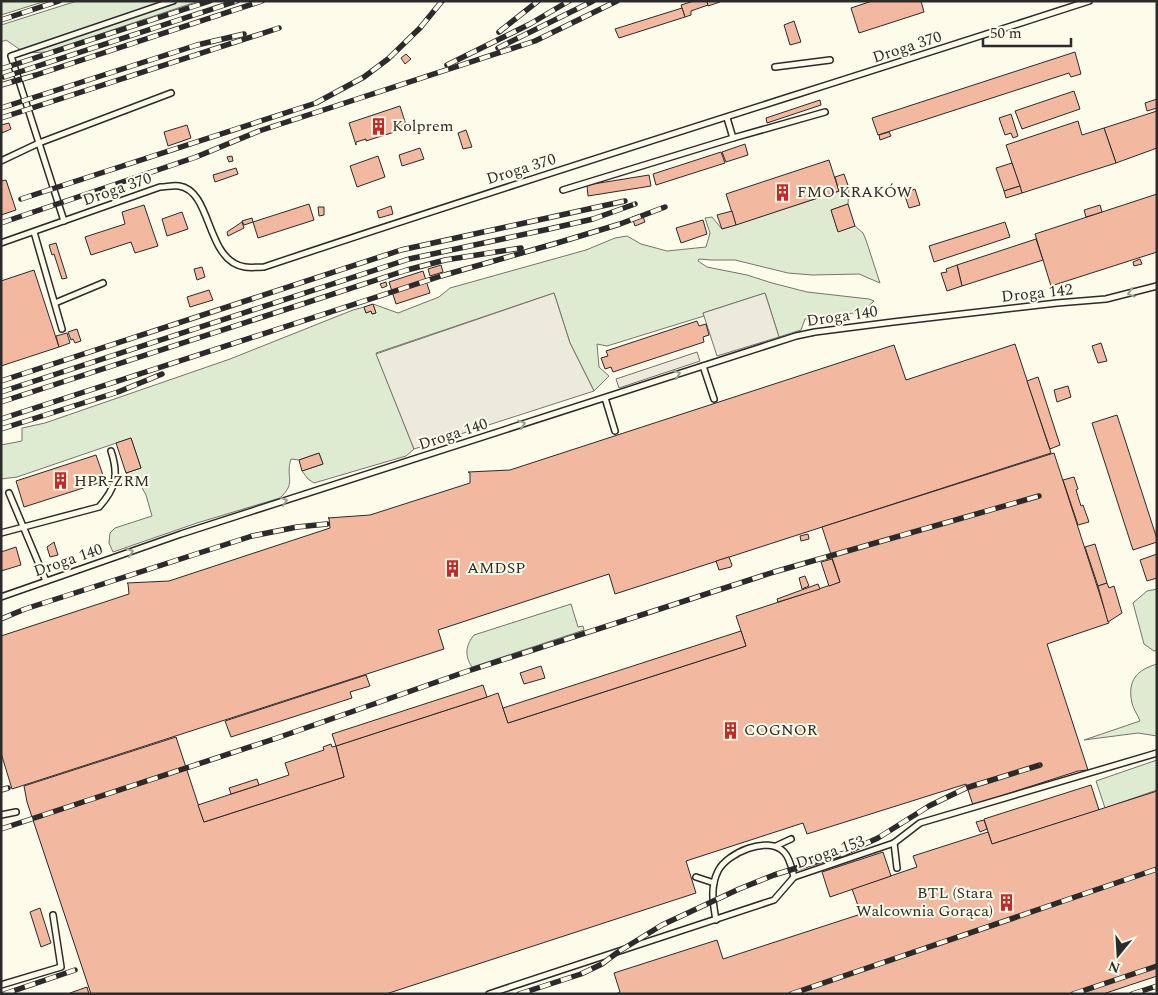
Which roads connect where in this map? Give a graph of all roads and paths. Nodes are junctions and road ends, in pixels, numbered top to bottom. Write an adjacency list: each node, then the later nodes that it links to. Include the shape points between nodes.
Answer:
1 (173, 1): 9 (lane, via 11,56)
2 (1089, 1): 7 (lane, Droga 370)
3 (830, 60): 4 (lane)
4 (775, 67)
5 (171, 93): 9 (lane)
6 (825, 112): 8 (lane)
7 (727, 118): 8 (lane); 12 (lane, Droga 370, via 450,204 264,267 243,267 226,258 215,241 202,205 192,192 180,186 160,187)
8 (733, 138): 11 (lane)
9 (39, 143): 10 (lane); 12 (lane)
10 (1, 161)
11 (563, 190)
12 (64, 221): 13 (lane, Droga 370)
13 (34, 232): 14 (lane, Droga 370); 17 (lane)
14 (1, 243)
15 (103, 282): 17 (lane)
16 (1157, 286): 18 (lane, Droga 142, one-way to 18, via 1106,299)
17 (55, 303): 19 (lane)
18 (918, 319): 20 (lane, Droga 140, via 796,336)
19 (62, 329)
20 (703, 366): 21 (lane, Droga 140, one-way to 20); 22 (lane)
21 (605, 398): 23 (lane); 28 (lane, Droga 140, one-way to 21, via 181,534)
22 (714, 399)
23 (615, 431)
24 (111, 451): 26 (lane, via 116,466 115,481 110,495 99,507)
25 (9, 493): 26 (lane)
26 (23, 527): 27 (lane); 28 (lane)
27 (1, 533)
28 (46, 581): 29 (lane, Droga 140)
29 (1, 597)
30 (1157, 753): 34 (lane, Droga 153, via 920,823)
31 (16, 812): 32 (lane)
32 (1, 815)
33 (790, 839): 35 (lane)
34 (894, 843): 36 (lane); 38 (lane, Droga 153)
35 (776, 846): 38 (lane, via 788,857); 39 (lane, via 756,845 729,857 719,869)
36 (897, 868)
37 (696, 877): 39 (lane)
38 (794, 877): 41 (lane, Droga 153, via 774,900)
39 (714, 883): 41 (lane, via 712,898)
40 (53, 915): 42 (lane, via 61,967)
41 (716, 920): 43 (lane, Droga 153)
42 (1, 985)
43 (506, 991): 44 (lane, Droga 153)
44 (489, 994)

